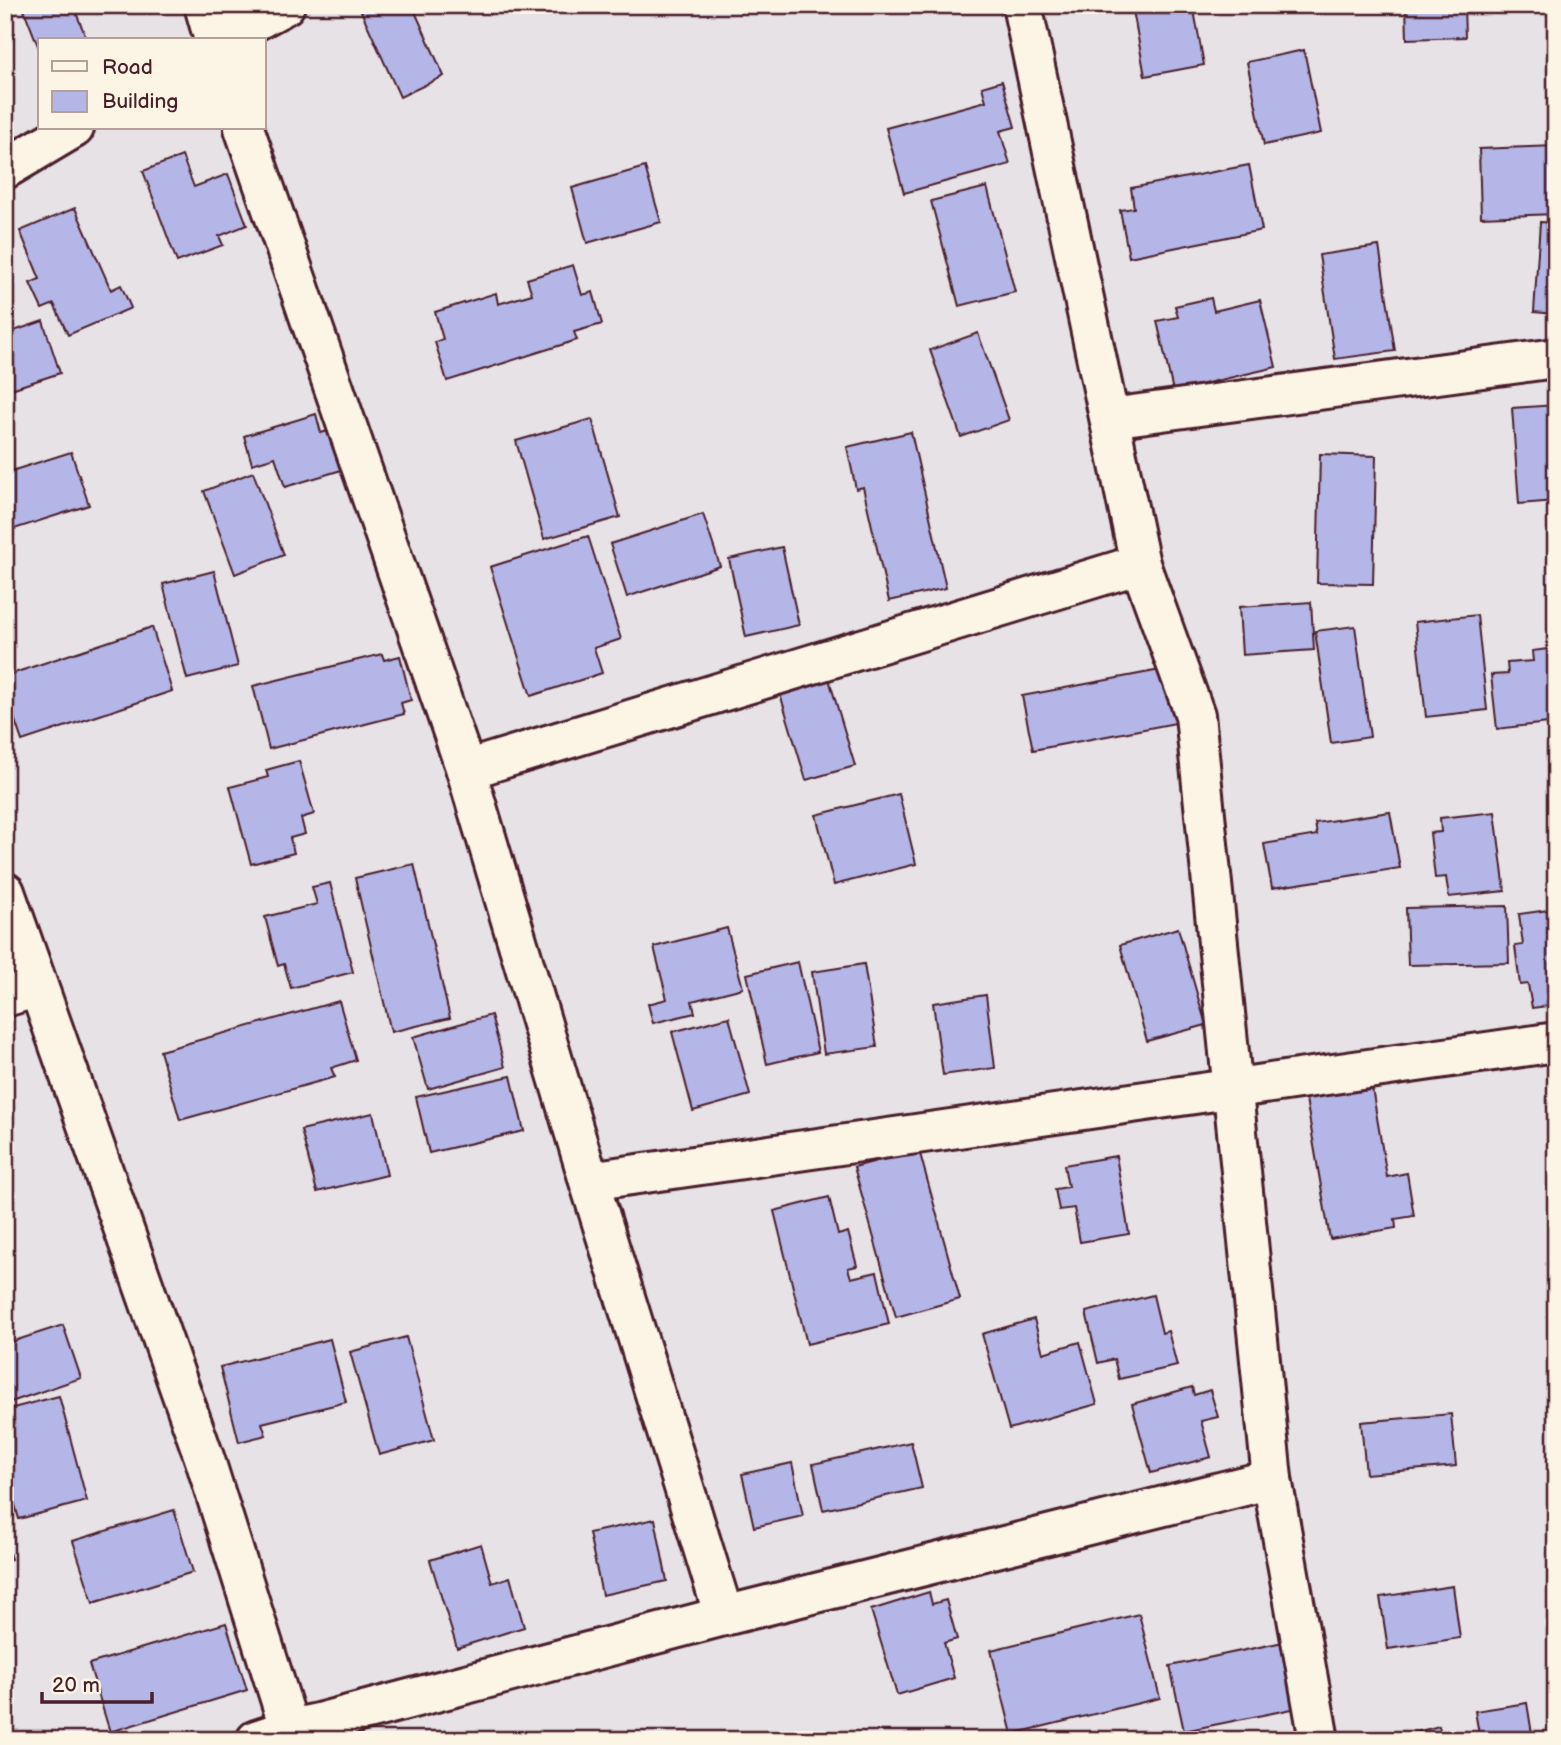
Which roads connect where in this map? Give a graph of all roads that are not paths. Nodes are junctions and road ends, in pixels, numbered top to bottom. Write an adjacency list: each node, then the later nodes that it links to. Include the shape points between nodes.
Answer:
1 (204, 5): 4 (street)
2 (285, 5): 5 (street)
3 (1022, 5): 10 (street)
4 (213, 38)
5 (224, 38)
6 (71, 130): 8 (street)
7 (245, 130): 12 (street)
8 (5, 169)
9 (1556, 358): 10 (street)
10 (1110, 418): 11 (street)
11 (1140, 565): 12 (street); 16 (street, via 1195,715)
12 (466, 770): 17 (street)
13 (5, 892): 14 (street)
14 (22, 992): 20 (street, via 205,1460)
15 (1556, 1042): 16 (street)
16 (1231, 1089): 17 (street); 18 (street)
17 (589, 1181): 19 (street)
18 (1272, 1479): 19 (street); 21 (street)
19 (724, 1616): 20 (street)
20 (280, 1736)
21 (1320, 1740)

